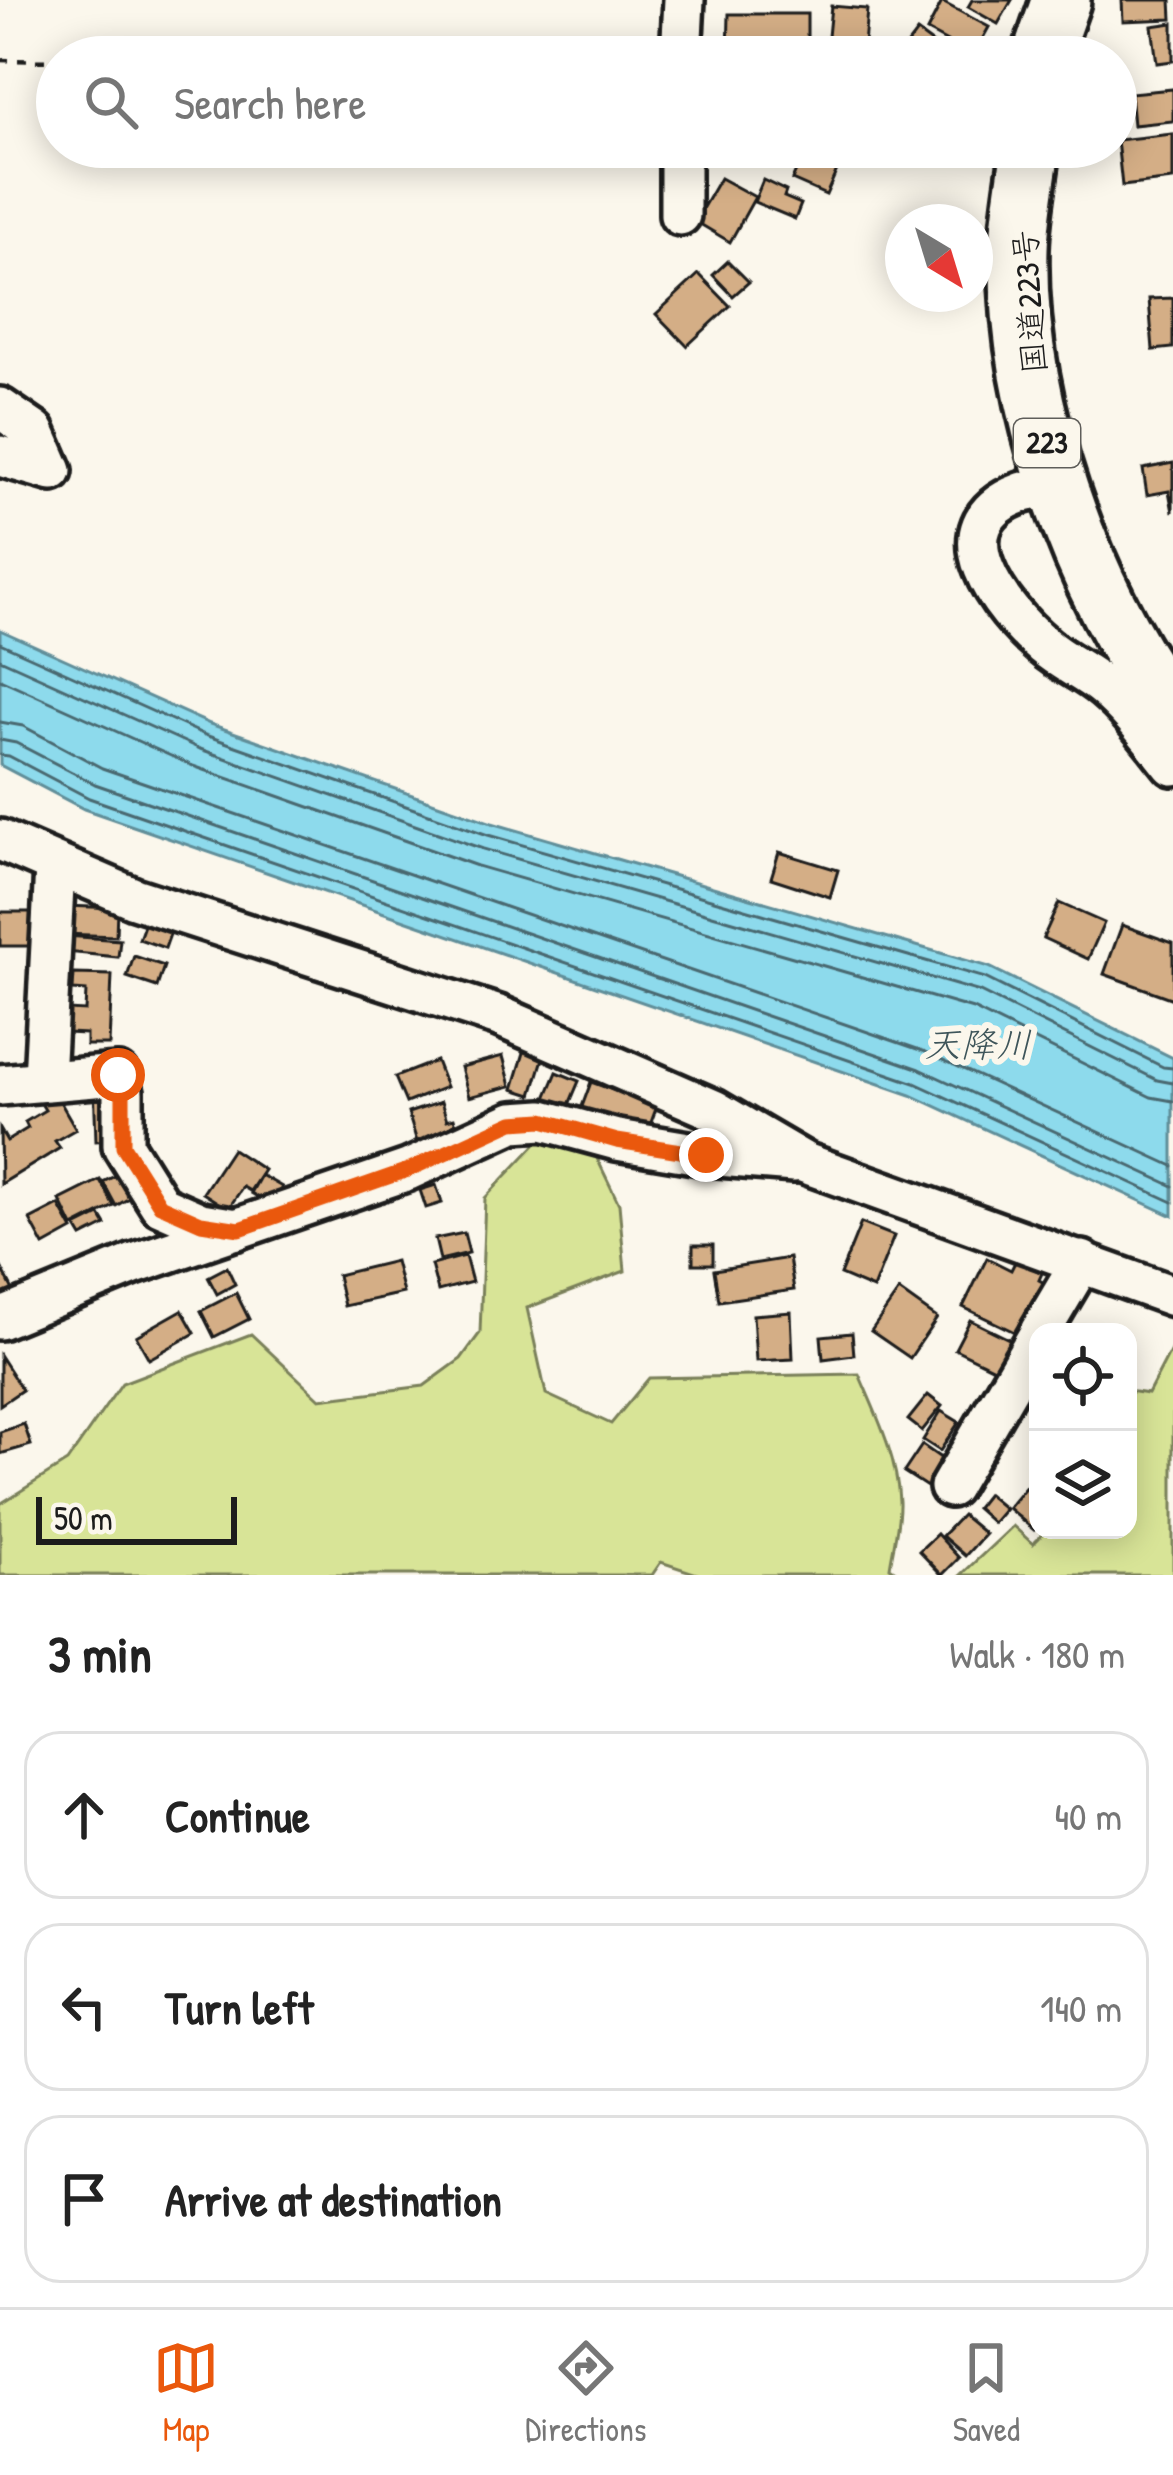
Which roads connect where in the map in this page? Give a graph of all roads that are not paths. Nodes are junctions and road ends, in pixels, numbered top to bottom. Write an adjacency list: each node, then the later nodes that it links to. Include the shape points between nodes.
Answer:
1 (684, 0): 3 (street)
2 (1061, 0): 4 (highway)
3 (682, 36)
4 (1049, 36)
5 (680, 168): 7 (street)
6 (1028, 168): 10 (highway, 国道223号 / 223, via 1019,247 1027,355)
7 (680, 214)
8 (0, 408): 9 (street, via 34,432 52,471)
9 (0, 456)
10 (1058, 487): 11 (highway, 国道223号 / 223, via 1131,652); 12 (street, via 995,509 980,527 981,566 1027,631 1112,693)
11 (1173, 713)
12 (1173, 765)
13 (0, 840): 14 (street)
14 (55, 867): 15 (street); 17 (street, via 499,1016 714,1110)
15 (44, 1079): 16 (street); 18 (street, via 118,1075 123,1146 160,1205)
16 (0, 1085)
17 (806, 1162): 18 (street, via 706,1155 543,1120 513,1122 408,1170); 19 (street)
18 (240, 1229): 21 (street)
19 (1082, 1261): 20 (street); 22 (street)
20 (1170, 1288)
21 (0, 1319)
22 (1045, 1323)
23 (1029, 1351): 24 (street)
24 (950, 1487)

